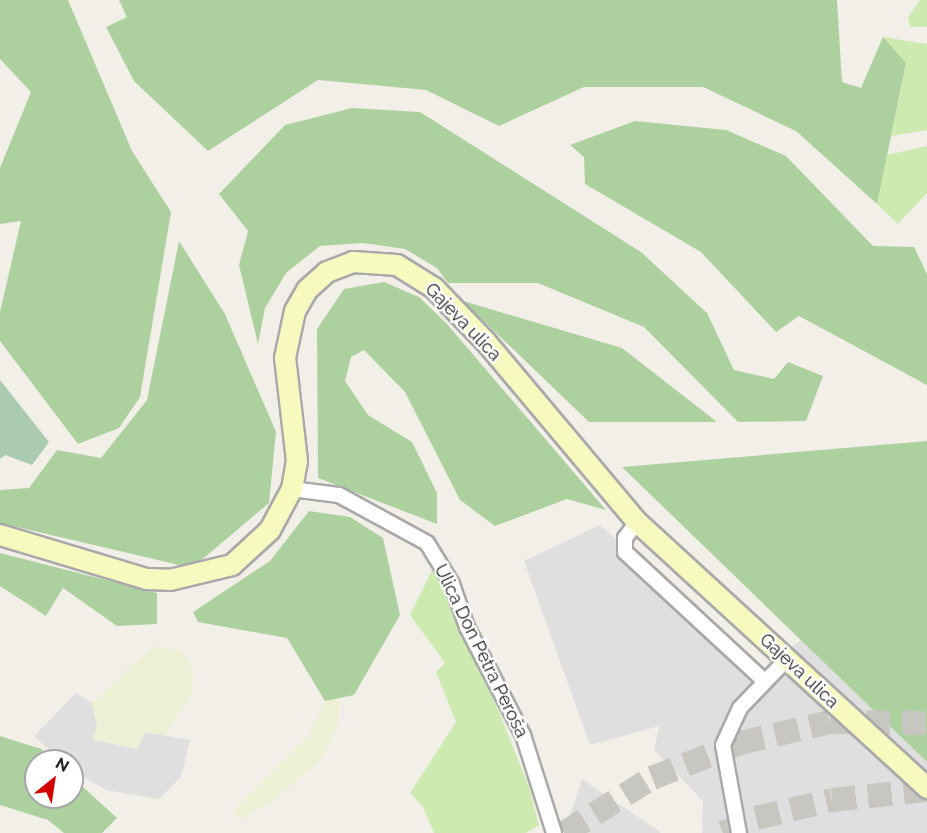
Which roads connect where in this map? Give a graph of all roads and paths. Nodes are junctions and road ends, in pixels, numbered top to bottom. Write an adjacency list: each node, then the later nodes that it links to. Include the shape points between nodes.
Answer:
1 (291, 489): 2 (main road, Gajeva ulica, via 297,461 285,358 295,311 307,290 327,272 353,262 376,261 407,270 434,288 486,342); 3 (main road, Gajeva ulica, via 270,530 232,565 170,580 117,572); 7 (street, Ulica Don Petra Peroša, via 339,495 427,543 452,584 467,627 523,735)
2 (637, 522): 4 (main road, Gajeva ulica); 5 (street, via 625,538 625,552)
3 (0, 535)
4 (786, 660): 5 (street); 6 (main road, Gajeva ulica)
5 (764, 680): 8 (street, via 740,708 723,745)
6 (927, 788)
7 (554, 833)
8 (739, 833)

